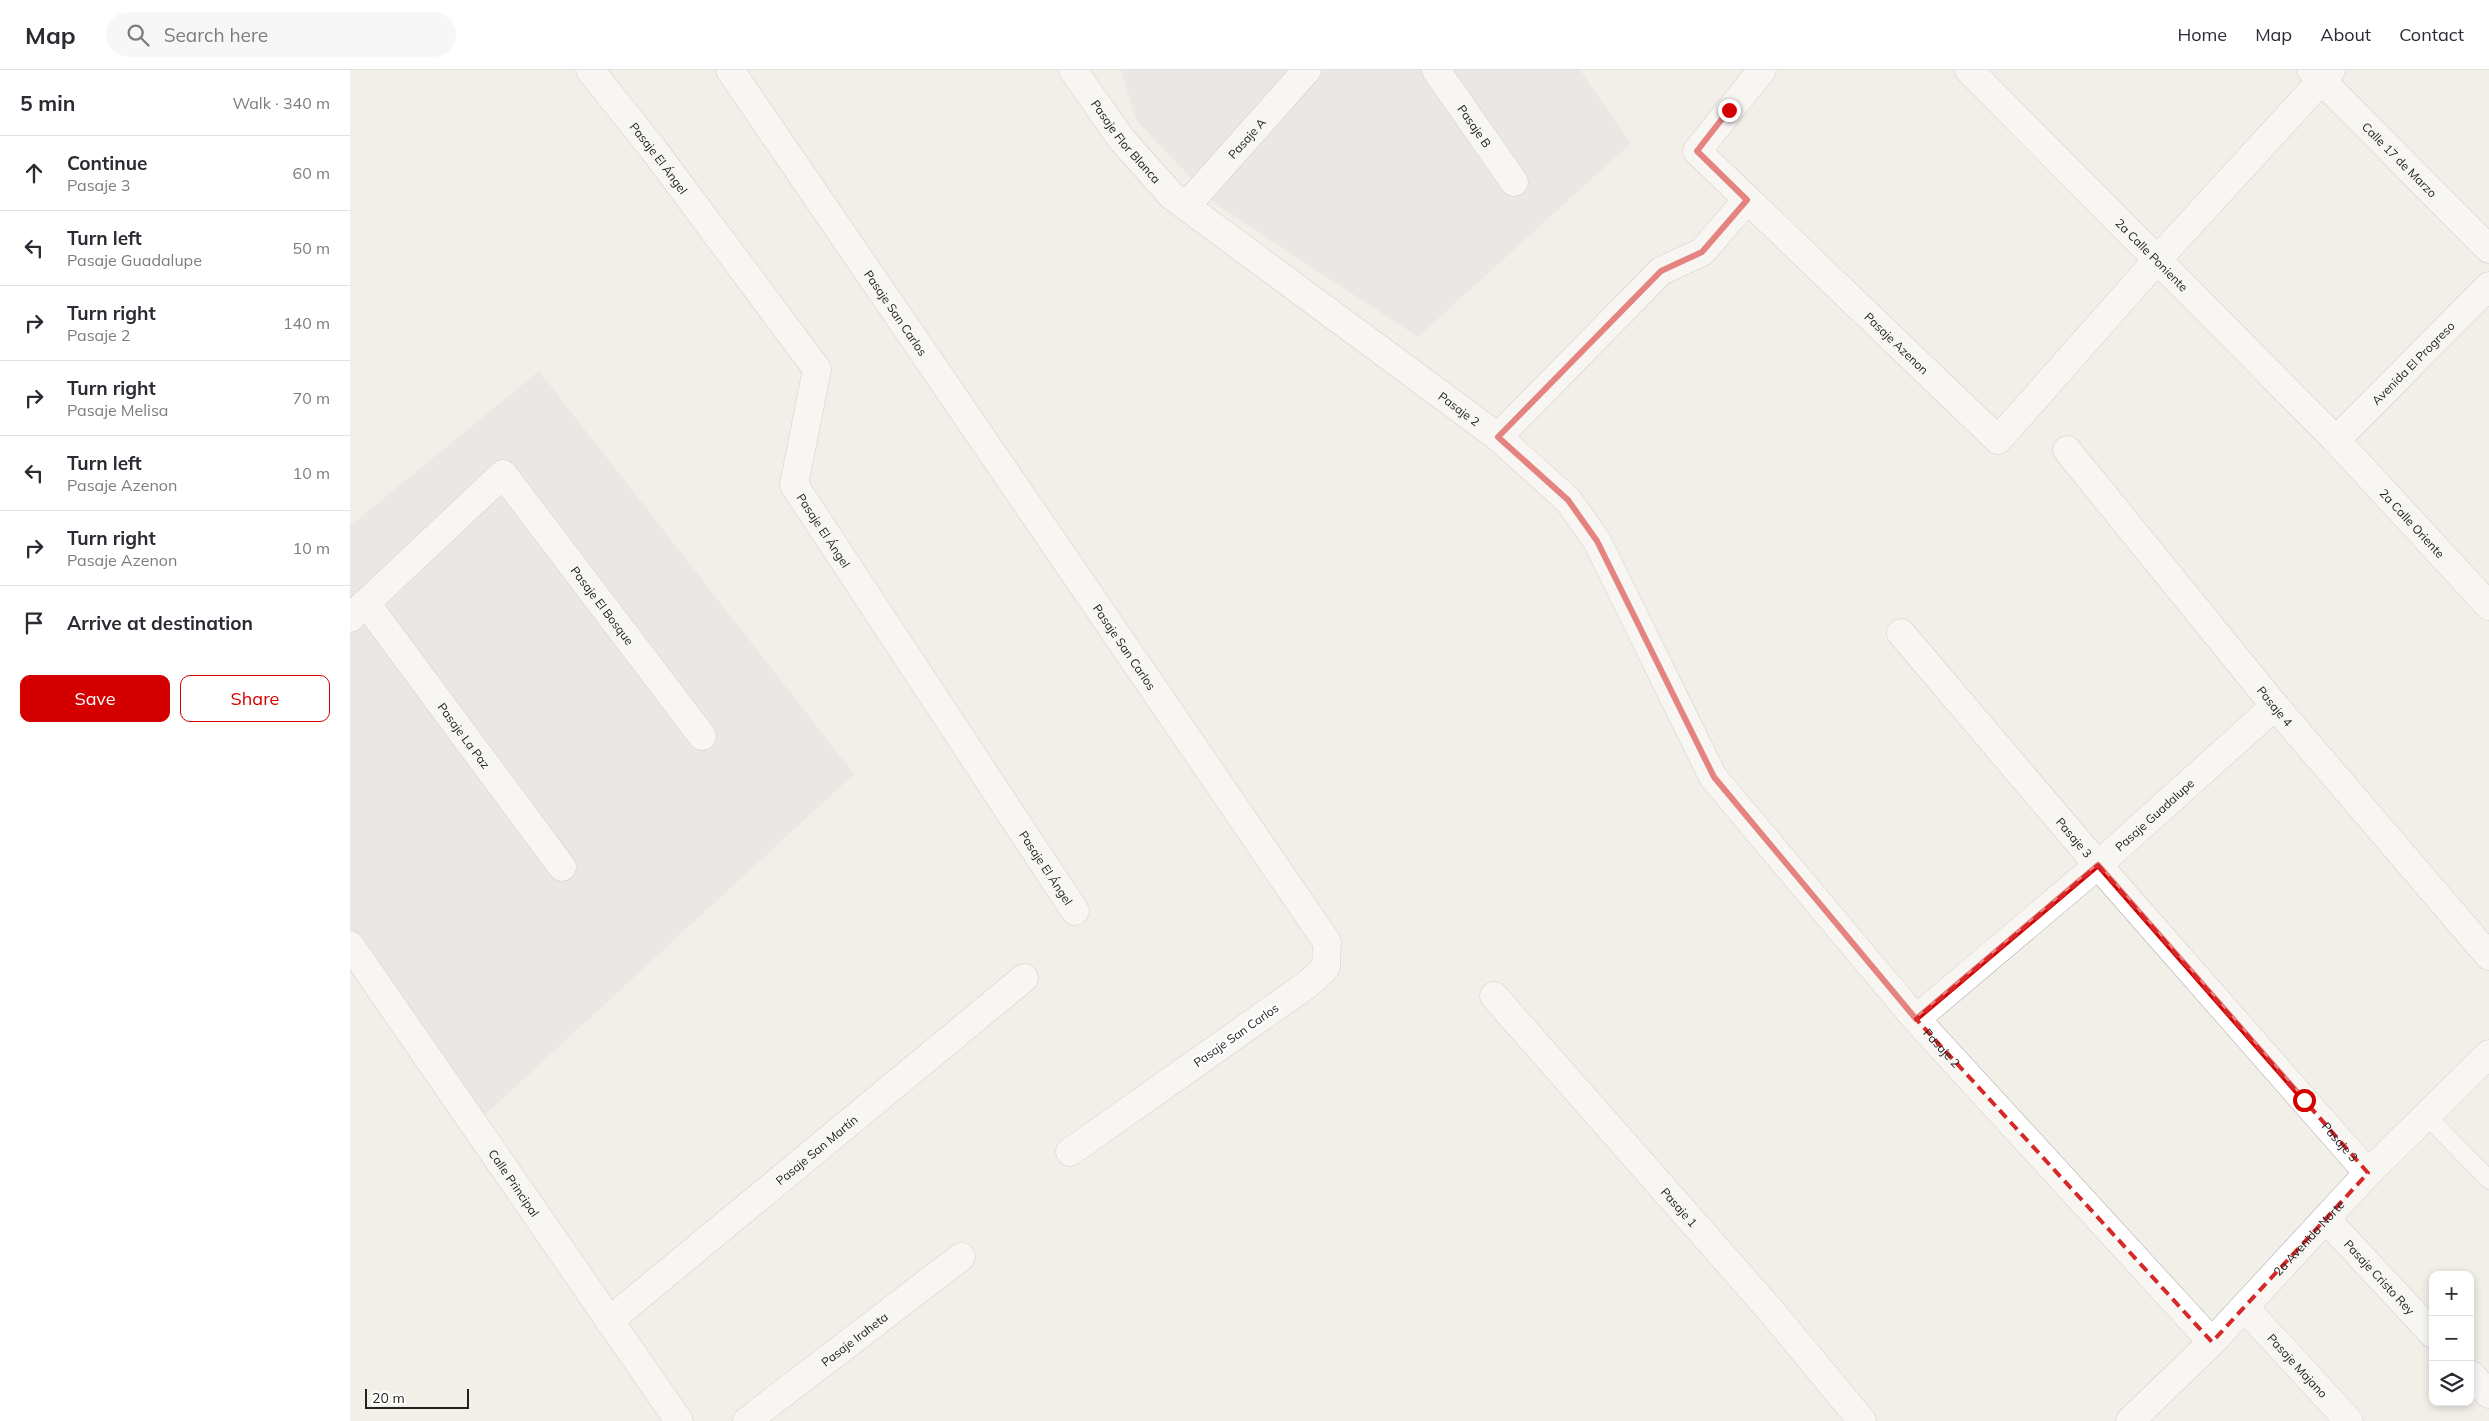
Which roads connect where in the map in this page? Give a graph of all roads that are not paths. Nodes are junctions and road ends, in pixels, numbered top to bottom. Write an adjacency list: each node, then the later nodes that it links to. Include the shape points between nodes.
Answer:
1 (590, 70): 25 (street, Pasaje El Ángel, via 654,149 817,369 794,485)
2 (730, 70): 33 (street, Pasaje San Carlos, via 1326,942 1326,967 1308,984)
3 (1073, 70): 11 (street, Pasaje Flor Blanca, via 1122,140 1172,196)
4 (1307, 70): 11 (street, Pasaje A)
5 (1436, 70): 9 (street, Pasaje B)
6 (1762, 70): 10 (street, Pasaje Azenon, via 1697,151)
7 (1969, 70): 13 (street, 2a Calle Poniente)
8 (2321, 73): 12 (street, Calle 17 de Marzo); 13 (street)
9 (1514, 182)
10 (1747, 200): 13 (street, Pasaje Azenon, via 1998,440); 15 (street, via 1702,252 1661,271)
11 (1186, 206): 15 (street, Pasaje 2)
12 (2489, 249)
13 (2157, 260): 16 (street, 2a Calle Poniente)
14 (2489, 286): 16 (street, Avenida El Progreso)
15 (1498, 437): 30 (street, Pasaje 2, via 1568,500 1597,541 1714,777)
16 (2336, 440): 18 (street, 2a Calle Oriente)
17 (2067, 450): 21 (street, Pasaje 4)
18 (2489, 606)
19 (358, 610): 22 (street, Pasaje El Bosque, via 503,474); 24 (street, Pasaje La Paz)
20 (1901, 634): 23 (street, Pasaje 3)
21 (2275, 706): 23 (street, Pasaje Guadalupe); 27 (street, Pasaje 4)
22 (702, 736)
23 (2098, 865): 30 (street, Pasaje Guadalupe); 34 (street, Pasaje 3)
24 (562, 867)
25 (1075, 911)
26 (350, 945): 39 (street, Calle Principal)
27 (2489, 956)
28 (1024, 978): 39 (street, Pasaje San Martín)
29 (1494, 996): 46 (street, Pasaje 1, via 1766,1305)
30 (1916, 1019): 41 (street, Pasaje 2)
31 (2489, 1054): 32 (street, 2a Avenida Norte)
32 (2426, 1115): 34 (street, 2a Avenida Norte); 35 (lane)
33 (1070, 1152)
34 (2368, 1173): 36 (street, 2a Avenida Norte)
35 (2489, 1180)
36 (2326, 1219): 38 (street, 2a Avenida Norte); 40 (street, Pasaje Cristo Rey)
37 (960, 1257): 45 (street, Pasaje Iraheta)
38 (2245, 1308): 41 (street, 2a Avenida Norte); 48 (street, Pasaje Majano)
39 (609, 1322): 44 (street, Calle Principal)
40 (2429, 1330)
41 (2212, 1342): 47 (street, 2a Avenida Norte)
42 (2474, 1378): 43 (street)
43 (2489, 1394)
44 (679, 1421)
45 (747, 1421)
46 (1862, 1421)
47 (2130, 1421)
48 (2350, 1421)

